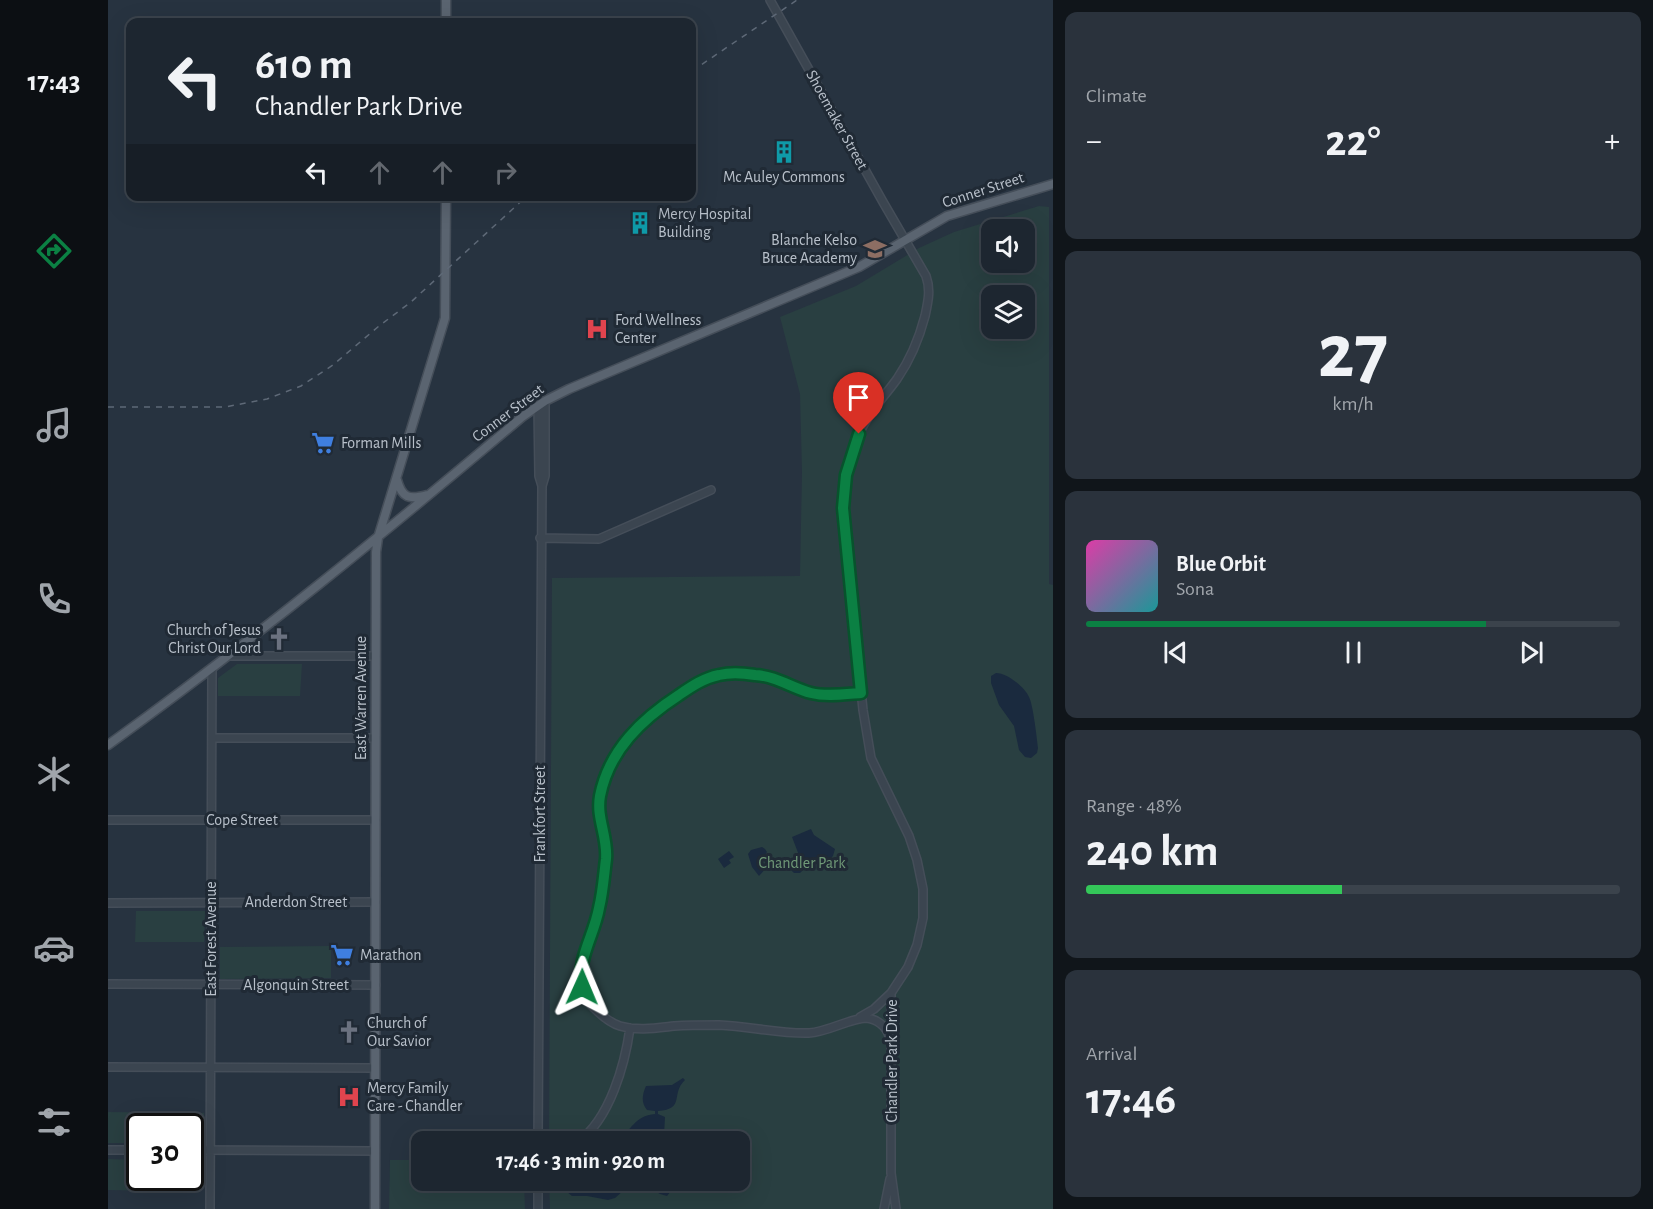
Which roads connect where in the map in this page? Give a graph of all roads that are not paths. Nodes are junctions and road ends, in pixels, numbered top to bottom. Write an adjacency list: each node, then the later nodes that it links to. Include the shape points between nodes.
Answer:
1 (446, 0): 3 (main road)
2 (770, 0): 6 (street, Shoemaker Street)
3 (446, 18)
4 (1053, 184): 6 (main road, Conner Street, via 956,213)
5 (446, 201): 8 (main road, East Warren Avenue, via 445,318)
6 (904, 240): 7 (main road, Conner Street, via 859,267 569,389); 16 (street, Chandler Park Drive, via 929,284 927,307 906,364 859,434 848,464 843,498)
7 (542, 404): 10 (main road, Conner Street); 12 (street, Frankfort Street)
8 (396, 478): 10 (main road, via 406,496); 11 (main road, East Warren Avenue)
9 (711, 490): 12 (street, via 599,539)
10 (431, 494): 11 (main road, Conner Street)
11 (378, 538): 13 (main road, Conner Street); 14 (main road, East Warren Avenue)
12 (540, 538): 36 (street, Frankfort Street)
13 (228, 656): 14 (street); 15 (main road, Conner Street)
14 (376, 656): 18 (main road, East Warren Avenue)
15 (212, 669): 17 (street, East Forest Avenue); 19 (main road, Conner Street)
16 (861, 693): 29 (street, Chandler Park Drive, via 871,758 911,842 923,889 923,918 917,945); 31 (street, via 819,694 759,675 718,675 699,682 658,709 620,748 600,797 606,860 599,908 582,959 580,978 595,1009 614,1023)
17 (212, 738): 18 (street); 20 (street, East Forest Avenue)
18 (376, 738): 22 (main road, East Warren Avenue)
19 (108, 745)
20 (211, 819): 21 (street, Cope Street); 22 (street, Cope Street); 23 (street, East Forest Avenue)
21 (108, 820)
22 (376, 820): 24 (main road, East Warren Avenue)
23 (211, 902): 24 (street, Anderdon Street); 25 (street, Anderdon Street); 27 (street, East Forest Avenue)
24 (376, 902): 28 (main road, East Warren Avenue)
25 (108, 903)
26 (108, 984): 27 (street, Algonquin Street)
27 (211, 985): 28 (street, Algonquin Street); 34 (street, East Forest Avenue)
28 (376, 985): 35 (main road, East Warren Avenue)
29 (891, 993): 30 (street); 32 (street, Chandler Park Drive)
30 (855, 1020): 31 (street, via 810,1033 720,1025); 32 (street, via 868,1018 879,1023 888,1032)
31 (630, 1028): 37 (street, via 612,1094)
32 (891, 1045): 43 (street, Chandler Park Drive)
33 (108, 1067): 34 (street)
34 (210, 1068): 35 (street); 41 (street, East Forest Avenue)
35 (375, 1068): 42 (main road, East Warren Avenue)
36 (538, 1131)
37 (589, 1131)
38 (108, 1150): 39 (street)
39 (126, 1150)
40 (204, 1150): 41 (street)
41 (210, 1150): 42 (street); 45 (street, East Forest Avenue)
42 (375, 1151): 46 (main road, East Warren Avenue)
43 (891, 1173): 48 (street, Chandler Park Drive); 49 (street, Chandler Park Drive)
44 (538, 1191): 47 (street)
45 (210, 1209)
46 (375, 1209)
47 (538, 1209)
48 (884, 1209)
49 (896, 1209)

